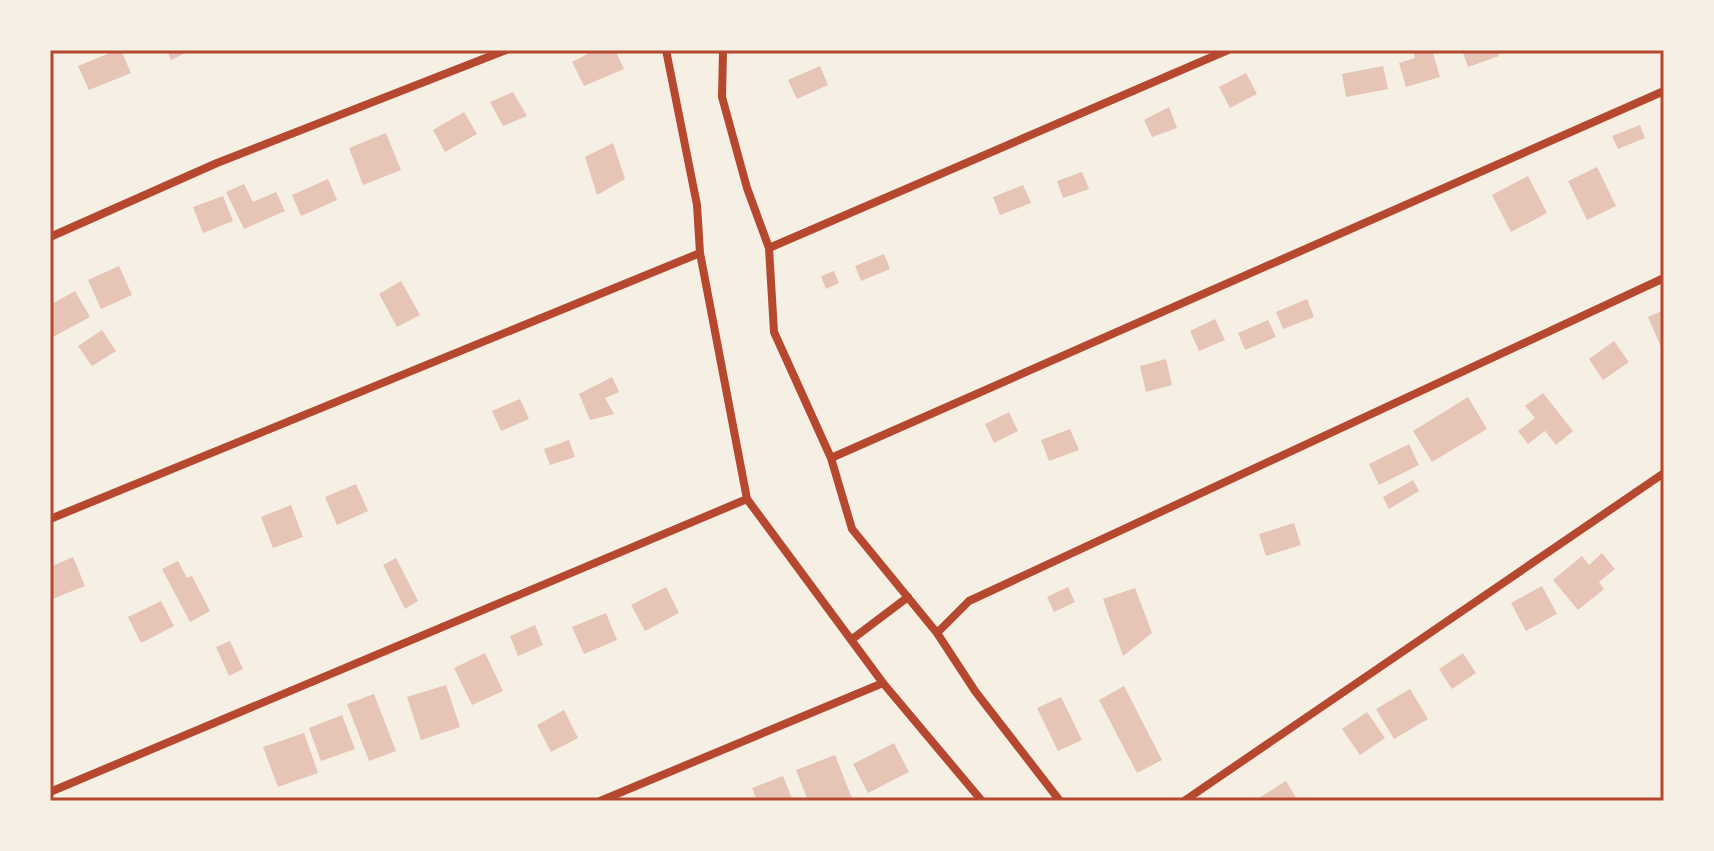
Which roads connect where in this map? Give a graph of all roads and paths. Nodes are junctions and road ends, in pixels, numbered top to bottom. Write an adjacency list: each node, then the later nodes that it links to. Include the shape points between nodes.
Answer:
1 (506, 50): 6 (street, via 217,163)
2 (666, 50): 8 (street, via 697,205)
3 (723, 50): 7 (street, via 722,97)
4 (1228, 50): 7 (street)
5 (1664, 91): 10 (street)
6 (50, 237)
7 (769, 248): 10 (street, via 774,332)
8 (700, 253): 12 (street); 13 (street)
9 (1664, 278): 15 (street, via 969,601)
10 (831, 458): 14 (street, via 852,529)
11 (1664, 473): 22 (street)
12 (747, 499): 16 (street); 18 (street)
13 (50, 519)
14 (908, 597): 15 (street); 16 (street)
15 (937, 633): 21 (street)
16 (851, 640): 17 (street)
17 (883, 683): 19 (street); 20 (street)
18 (50, 792)
19 (600, 801)
20 (982, 801)
21 (1060, 801)
22 (1184, 801)

